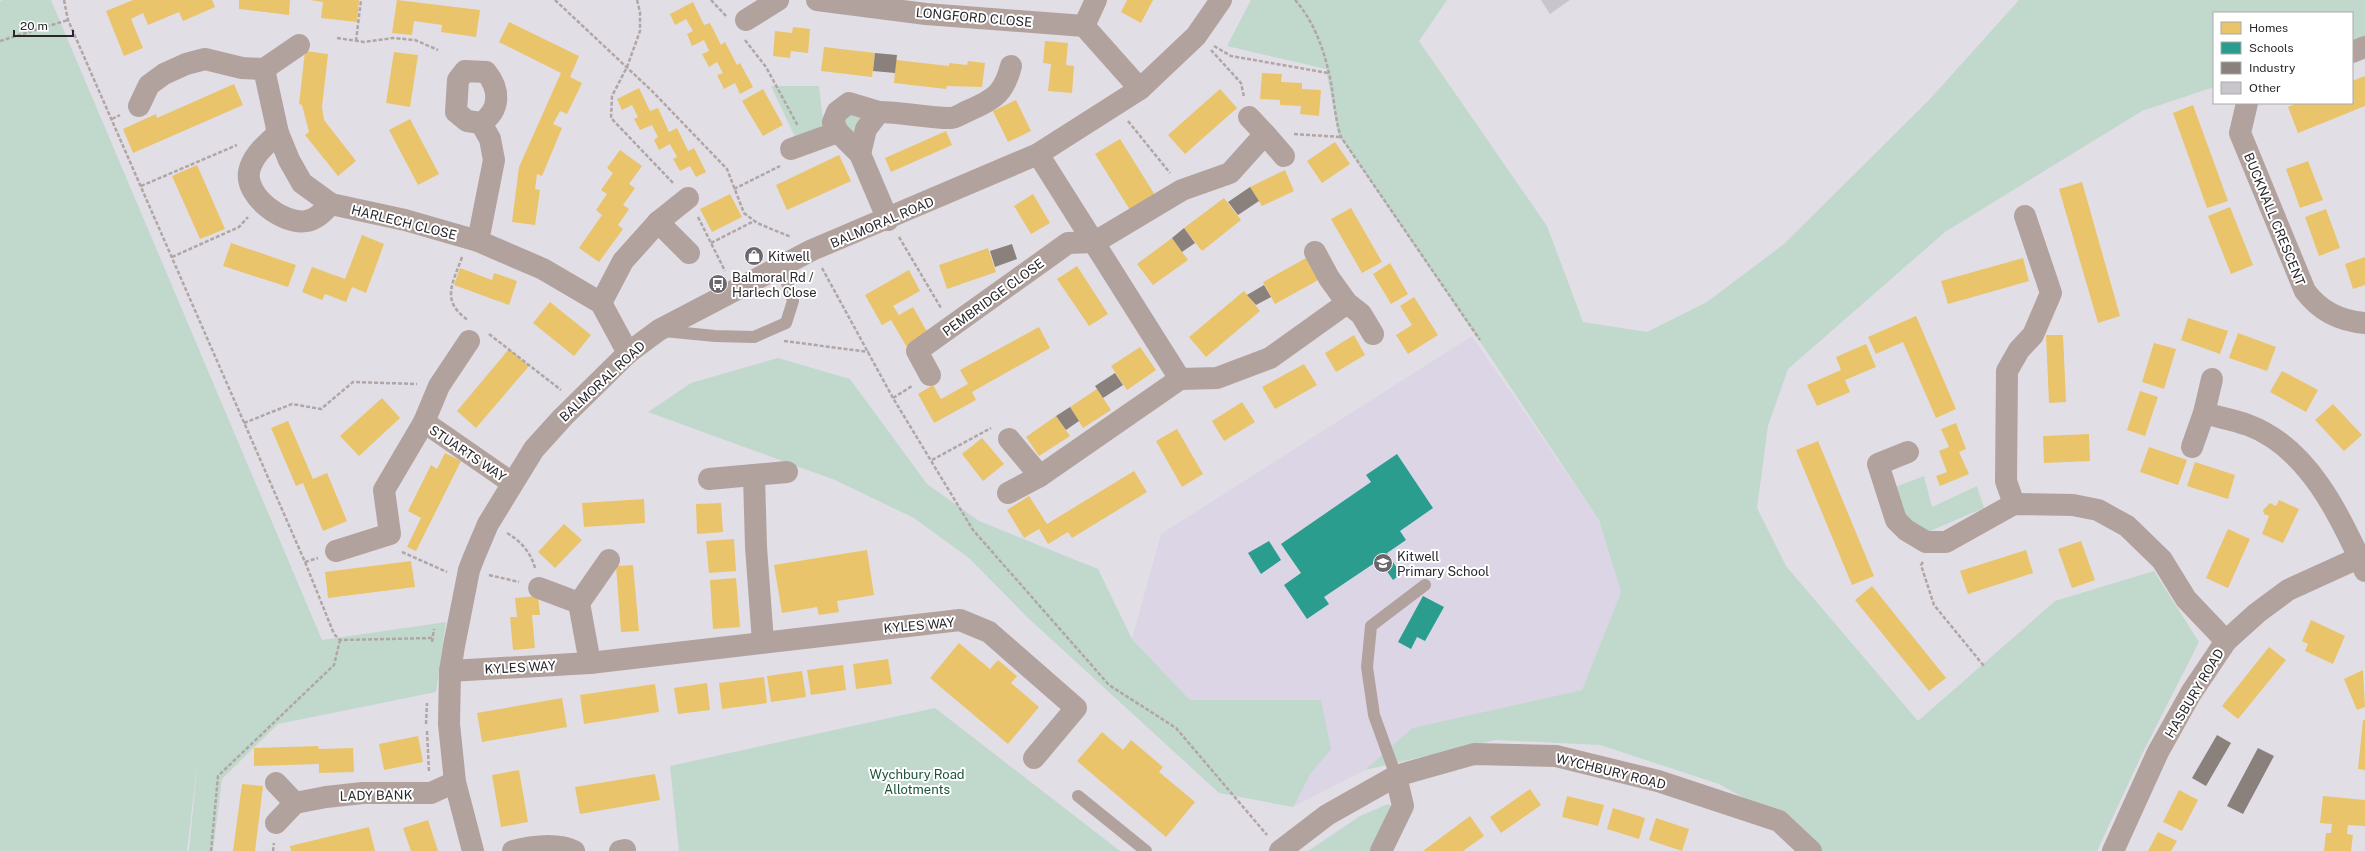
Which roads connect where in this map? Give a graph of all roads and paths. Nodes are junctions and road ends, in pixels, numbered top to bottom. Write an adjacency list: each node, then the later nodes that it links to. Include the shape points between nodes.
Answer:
1 (64, 0): 12 (path)
2 (361, 0): 18 (path)
3 (555, 0): 24 (path)
4 (637, 0): 24 (path, via 640,31)
5 (711, 0): 13 (path)
6 (778, 0): 13 (street)
7 (817, 0): 11 (street, LONGFORD CLOSE)
8 (1096, 0): 14 (street)
9 (1221, 0): 15 (street, BALMORAL ROAD)
10 (1295, 0): 26 (path, via 1307,13)
11 (927, 7): 14 (street, LONGFORD CLOSE)
12 (68, 20): 17 (path); 43 (path)
13 (740, 26): 38 (path, via 766,67)
14 (1084, 26): 27 (street)
15 (1196, 36): 26 (path, via 1231,56); 27 (street, BALMORAL ROAD); 32 (path, via 1241,83)
16 (337, 38): 18 (path)
17 (0, 40)
18 (356, 41): 21 (path, via 393,38 415,40)
19 (299, 45): 25 (street)
20 (2365, 47): 22 (street)
21 (438, 50)
22 (2353, 52)
23 (1011, 66): 31 (street, via 1007,84 997,95 990,101 951,118)
24 (627, 67): 44 (path, via 727,170); 46 (path, via 612,96 611,118)
25 (264, 69): 30 (street, via 242,68 205,59 186,64 164,74 149,85); 35 (street, HARLECH CLOSE)
26 (1329, 73): 37 (path, via 1335,120)
27 (1140, 89): 29 (street, BALMORAL ROAD)
28 (2247, 104): 64 (street, BUCKNALL CRESCENT, via 2240,133 2304,291 2316,306 2340,318)
29 (1116, 105): 40 (street, BALMORAL ROAD); 45 (path)
30 (139, 106)
31 (879, 112): 34 (street, via 848,102 837,112 833,122); 39 (street, via 866,129)
32 (1249, 117): 36 (street)
33 (481, 123): 53 (street, via 490,139 494,160)
34 (838, 132): 38 (street); 39 (street)
35 (278, 133): 41 (street); 48 (street, HARLECH CLOSE, via 302,183)
36 (1265, 134): 37 (path); 42 (street); 45 (street, PEMBRIDGE CLOSE, via 1230,173)
37 (1341, 137): 70 (path)
38 (799, 146): 44 (path, via 796,158)
39 (860, 154): 50 (street)
40 (1038, 154): 50 (street, BALMORAL ROAD); 54 (street)
41 (256, 155): 43 (path, via 238,145); 47 (street, via 249,172 252,187)
42 (1284, 156)
43 (141, 186): 59 (path)
44 (734, 189): 51 (path, via 744,213)
45 (1182, 190): 54 (street, PEMBRIDGE CLOSE)
46 (688, 198): 52 (street); 55 (path)
47 (262, 202): 48 (street, via 275,213 291,221 306,221 320,214); 59 (path, via 239,227)
48 (331, 204): 53 (street, HARLECH CLOSE, via 405,220)
49 (2024, 216): 91 (street, via 2051,293 2033,336 2019,350 2007,371 2006,481)
50 (888, 220): 56 (street, BALMORAL ROAD); 65 (path, via 908,249)
51 (754, 221): 55 (path); 56 (path, via 805,243)
52 (658, 222): 58 (street); 62 (street, via 623,261)
53 (474, 239): 62 (street, HARLECH CLOSE, via 543,270); 67 (path, via 450,291 450,301)
54 (1095, 242): 65 (street, PEMBRIDGE CLOSE, via 1068,243); 74 (street)
55 (711, 243): 61 (path)
56 (812, 250): 60 (street, BALMORAL ROAD); 71 (path)
57 (1315, 252): 63 (street)
58 (689, 253)
59 (172, 257): 80 (path)
60 (781, 266): 66 (street, BALMORAL ROAD); 69 (lane, via 793,301 786,323)
61 (726, 274)
62 (601, 302): 72 (street)
63 (1347, 303): 68 (street, via 1361,314); 74 (street, via 1270,358 1217,378)
64 (2365, 322)
65 (951, 327): 73 (street, PEMBRIDGE CLOSE, via 917,351)
66 (659, 330): 69 (lane); 72 (street, BALMORAL ROAD)
67 (472, 334): 76 (street, STUARTS WAY); 77 (path, via 508,347)
68 (1374, 334)
69 (754, 337): 71 (path)
70 (1480, 340)
71 (869, 352): 84 (path, via 893,398)
72 (628, 353): 89 (street, BALMORAL ROAD, via 534,449)
73 (930, 375)
74 (1180, 379): 87 (street)
75 (2212, 379): 78 (street)
76 (439, 386): 79 (street, STUARTS WAY); 80 (path, via 353,382 321,409 292,404)
77 (564, 392)
78 (2204, 413): 82 (street); 97 (street, via 2249,425 2285,446 2312,475)
79 (424, 422): 89 (street, STUARTS WAY); 93 (street, STUARTS WAY, via 384,490)
80 (244, 423): 106 (path, via 334,634)
81 (1009, 439): 84 (path, via 997,424); 87 (street)
82 (2192, 447)
83 (1908, 452): 94 (street, via 1878,464 1896,520 1906,530 1926,542)
84 (932, 460): 128 (path, via 973,530 1109,685 1176,728)
85 (787, 472): 86 (street)
86 (754, 475): 88 (street); 108 (street)
87 (1040, 476): 90 (street)
88 (709, 479)
89 (512, 483): 92 (street, BALMORAL ROAD)
90 (1008, 493)
91 (2014, 504): 94 (street, via 1946,542); 107 (street, via 2073,505 2098,510 2127,526 2162,560 2186,600)
92 (488, 524): 98 (street, BALMORAL ROAD); 102 (path, via 514,537 532,556)
93 (390, 534): 95 (street); 99 (path, via 389,546)
94 (1932, 542): 112 (path, via 1921,565 1934,604)
95 (336, 551)
96 (609, 560): 103 (street)
97 (2363, 561): 107 (street, HASBURY ROAD, via 2288,590)
98 (459, 567): 99 (path); 102 (path); 110 (street, BALMORAL ROAD)
99 (447, 572): 100 (path)
100 (446, 579)
101 (1425, 585): 116 (lane, via 1371,626 1367,667 1374,715)
102 (539, 588): 103 (street)
103 (579, 603): 111 (street)
104 (435, 623): 105 (path)
105 (432, 638): 106 (path); 109 (path); 110 (path)
106 (340, 640): 123 (path, via 334,665 218,776)
107 (2226, 641): 131 (street, HASBURY ROAD, via 2191,694 2158,752)
108 (763, 642): 111 (street, KYLES WAY); 115 (street, KYLES WAY, via 960,620 989,632 1076,708)
109 (431, 646)
110 (454, 646): 113 (street, BALMORAL ROAD)
111 (590, 663): 113 (street, KYLES WAY)
112 (1984, 666)
113 (450, 671): 117 (street, BALMORAL ROAD, via 448,724)
114 (427, 699): 119 (path)
115 (1034, 758)
116 (1396, 776): 128 (street, WYCHBURY ROAD, via 1327,815); 129 (street, via 1403,806); 130 (street, WYCHBURY ROAD, via 1474,754 1556,756 1658,781 1779,821)
117 (455, 782): 119 (street, LADY BANK); 124 (street, BALMORAL ROAD)
118 (276, 784): 121 (street)
119 (431, 794): 121 (street, LADY BANK, via 362,793)
120 (1078, 796): 127 (lane)
121 (295, 803): 122 (street)
122 (276, 823)
123 (211, 851)
124 (473, 851)
125 (513, 851): 126 (street, via 524,848 565,847)
126 (574, 851)
127 (1146, 851)
128 (1280, 851)
129 (1381, 851)
130 (1812, 851)
131 (2114, 851)

